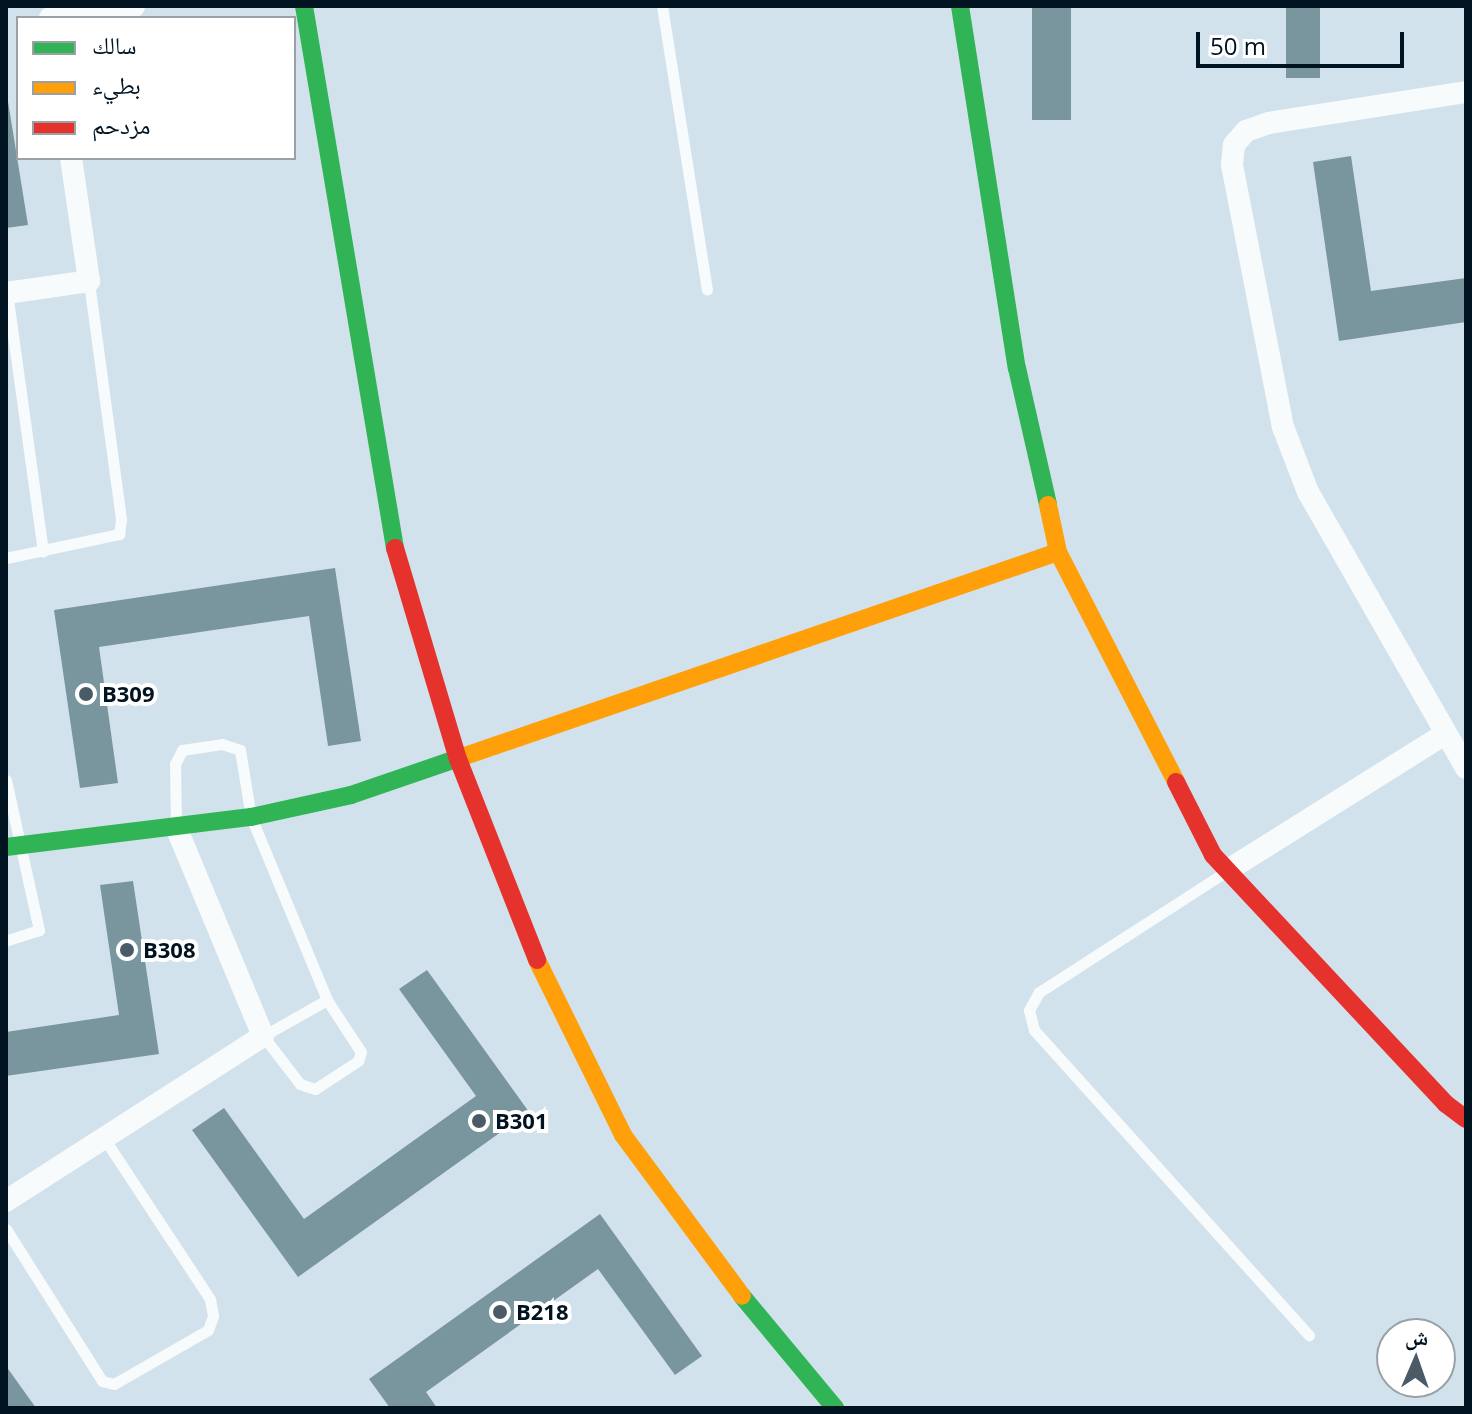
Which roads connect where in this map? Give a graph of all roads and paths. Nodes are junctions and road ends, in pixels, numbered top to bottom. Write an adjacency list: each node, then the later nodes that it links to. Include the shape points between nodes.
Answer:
1 (134, 6): 5 (street)
2 (304, 6): 15 (street, via 392,540)
3 (662, 6): 9 (lane)
4 (960, 6): 12 (street, via 1017,368)
5 (63, 16)
6 (1466, 92): 14 (street, via 1269,123 1246,131 1234,145 1232,165 1283,427 1308,492)
7 (71, 160): 8 (street)
8 (89, 281): 10 (street); 11 (lane, via 119,534)
9 (707, 289)
10 (7, 292): 11 (lane)
11 (43, 552): 13 (lane)
12 (1058, 552): 15 (street); 21 (street, via 1213,855)
13 (6, 558)
14 (1445, 734): 16 (street); 21 (street)
15 (458, 759): 18 (street, via 351,795); 30 (street, via 538,964 623,1135 774,1339)
16 (1466, 768)
17 (6, 780): 20 (lane)
18 (251, 817): 19 (street); 19 (lane, via 240,750 222,744 182,750 175,764); 23 (lane)
19 (176, 827): 20 (street); 24 (street)
20 (13, 846): 22 (lane, via 39,930)
21 (1228, 870): 25 (street, via 1446,1104); 29 (lane, via 1039,992 1029,1010 1034,1030)
22 (6, 941)
23 (327, 1000): 24 (lane); 24 (lane, via 361,1052 358,1061 315,1089 300,1084)
24 (263, 1036): 26 (street)
25 (1466, 1119)
26 (103, 1137): 27 (street); 28 (lane, via 210,1299 213,1316 208,1330 114,1384 102,1381)
27 (6, 1201)
28 (6, 1229)
29 (1309, 1335)
30 (835, 1408)

